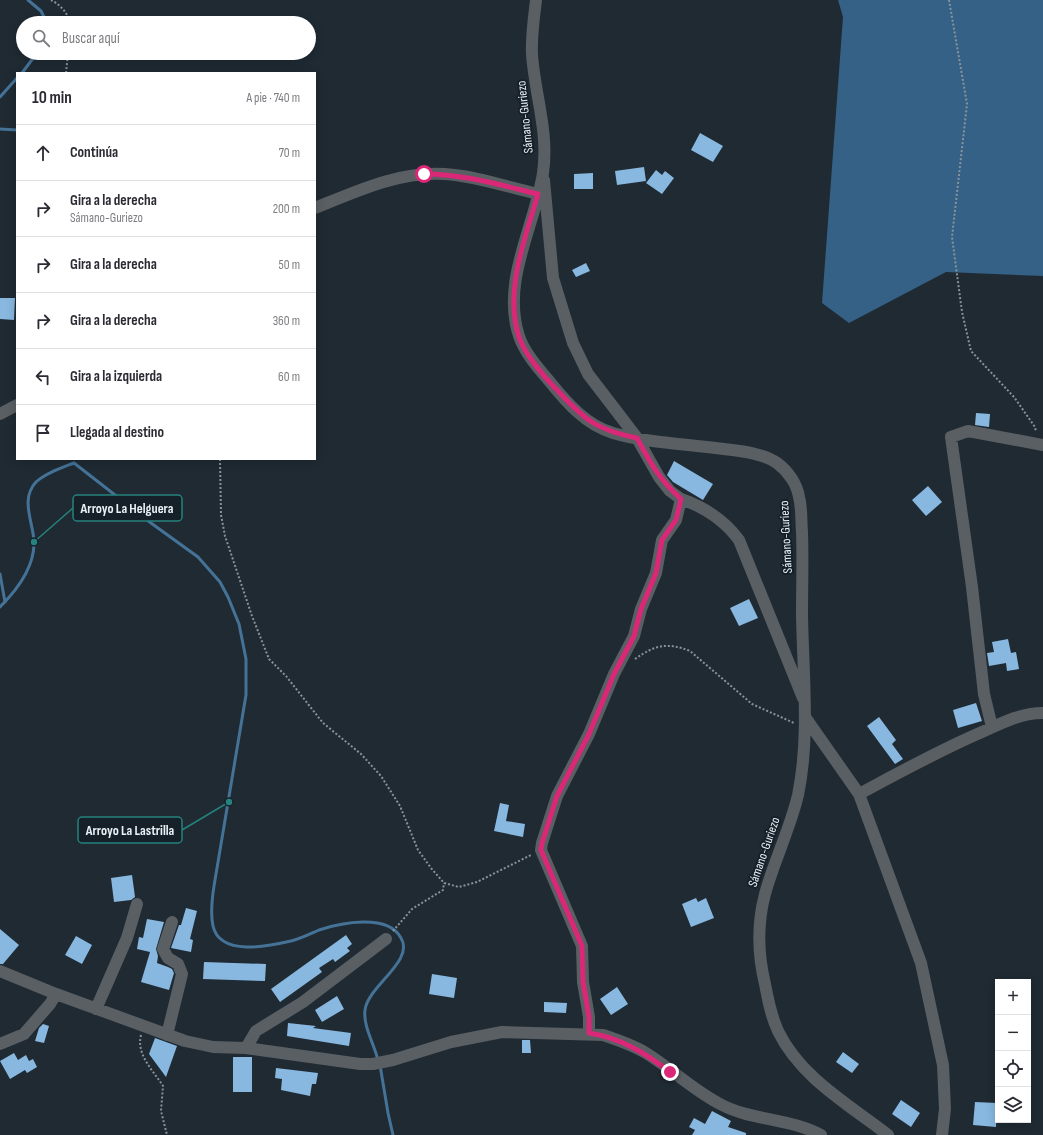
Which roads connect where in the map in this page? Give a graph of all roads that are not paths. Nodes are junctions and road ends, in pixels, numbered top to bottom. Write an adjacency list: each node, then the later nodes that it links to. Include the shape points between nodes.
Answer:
1 (536, 0): 2 (street, Sámano-Guriezo, via 532,55 543,126)
2 (543, 169): 3 (street, Sámano-Guriezo); 7 (street, via 553,278 563,316 588,374)
3 (538, 194): 4 (street, via 466,177 424,174 376,183); 7 (street, Sámano-Guriezo, via 518,264 514,298 519,338 540,370 580,415 612,433)
4 (316, 208)
5 (16, 406): 6 (street)
6 (0, 414)
7 (637, 438): 9 (street, via 659,477); 10 (street, Sámano-Guriezo, via 756,455 775,461 796,484 800,498 801,523)
8 (1041, 445): 13 (street, via 968,431 951,437 984,694)
9 (681, 499): 10 (street, via 714,515 731,529 739,540); 21 (street, via 676,520 662,540 656,573 641,609 634,636 557,796 542,843 541,850 582,946)
10 (804, 702): 12 (street, Sámano-Guriezo)
11 (1043, 714): 13 (street, via 1019,716)
12 (805, 722): 14 (street); 26 (street, Sámano-Guriezo, via 797,797 764,898 760,927 762,971 777,1029 788,1048 820,1084)
13 (992, 727): 14 (street, via 957,742)
14 (859, 794): 27 (street, via 921,963 943,1065 945,1109)
15 (137, 904): 20 (street, via 127,938)
16 (172, 922): 22 (street, via 163,949 168,958 178,964 182,974)
17 (386, 939): 24 (street, via 303,1002 256,1031)
18 (0, 971): 19 (street)
19 (56, 994): 20 (street); 23 (street, via 24,1034)
20 (96, 1009): 22 (street)
21 (589, 1033): 24 (street, via 502,1032 451,1042 373,1064); 25 (street, via 619,1040 646,1053 693,1089 722,1105 746,1115 798,1126)
22 (167, 1035): 24 (street, via 212,1046)
23 (0, 1044)
24 (246, 1048)
25 (821, 1135)
26 (888, 1135)
27 (942, 1135)

